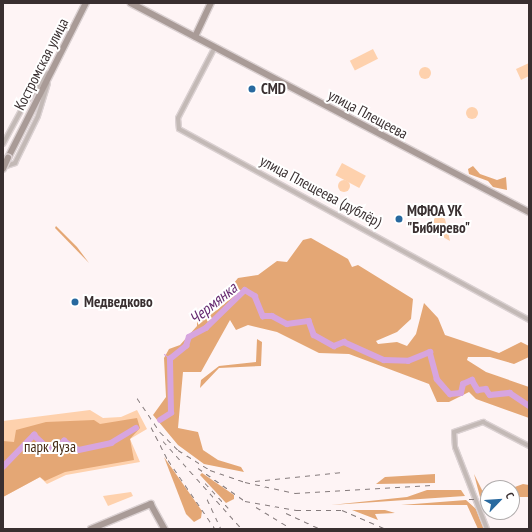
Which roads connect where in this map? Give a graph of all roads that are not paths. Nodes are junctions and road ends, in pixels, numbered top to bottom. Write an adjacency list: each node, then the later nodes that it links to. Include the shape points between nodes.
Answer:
1 (86, 3): 6 (main road, Костромская улица)
2 (131, 3): 4 (main road, улица Плещеева)
3 (212, 3): 4 (main road)
4 (195, 37): 5 (main road, улица Плещеева)
5 (215, 47): 10 (main road, улица Плещеева); 11 (street, улица Плещеева (дублёр), via 178,118 180,129)
6 (57, 58): 7 (main road, Костромская улица); 9 (street, via 38,116 17,157 10,167)
7 (52, 68): 8 (street, via 24,105); 9 (main road, Костромская улица, bridge)
8 (3, 144)
9 (3, 168)
10 (529, 212)
11 (529, 320)
12 (529, 446): 15 (street, via 483,422 454,432 455,447)
13 (163, 527): 14 (main road, via 151,504)
14 (91, 529)
15 (487, 529)

